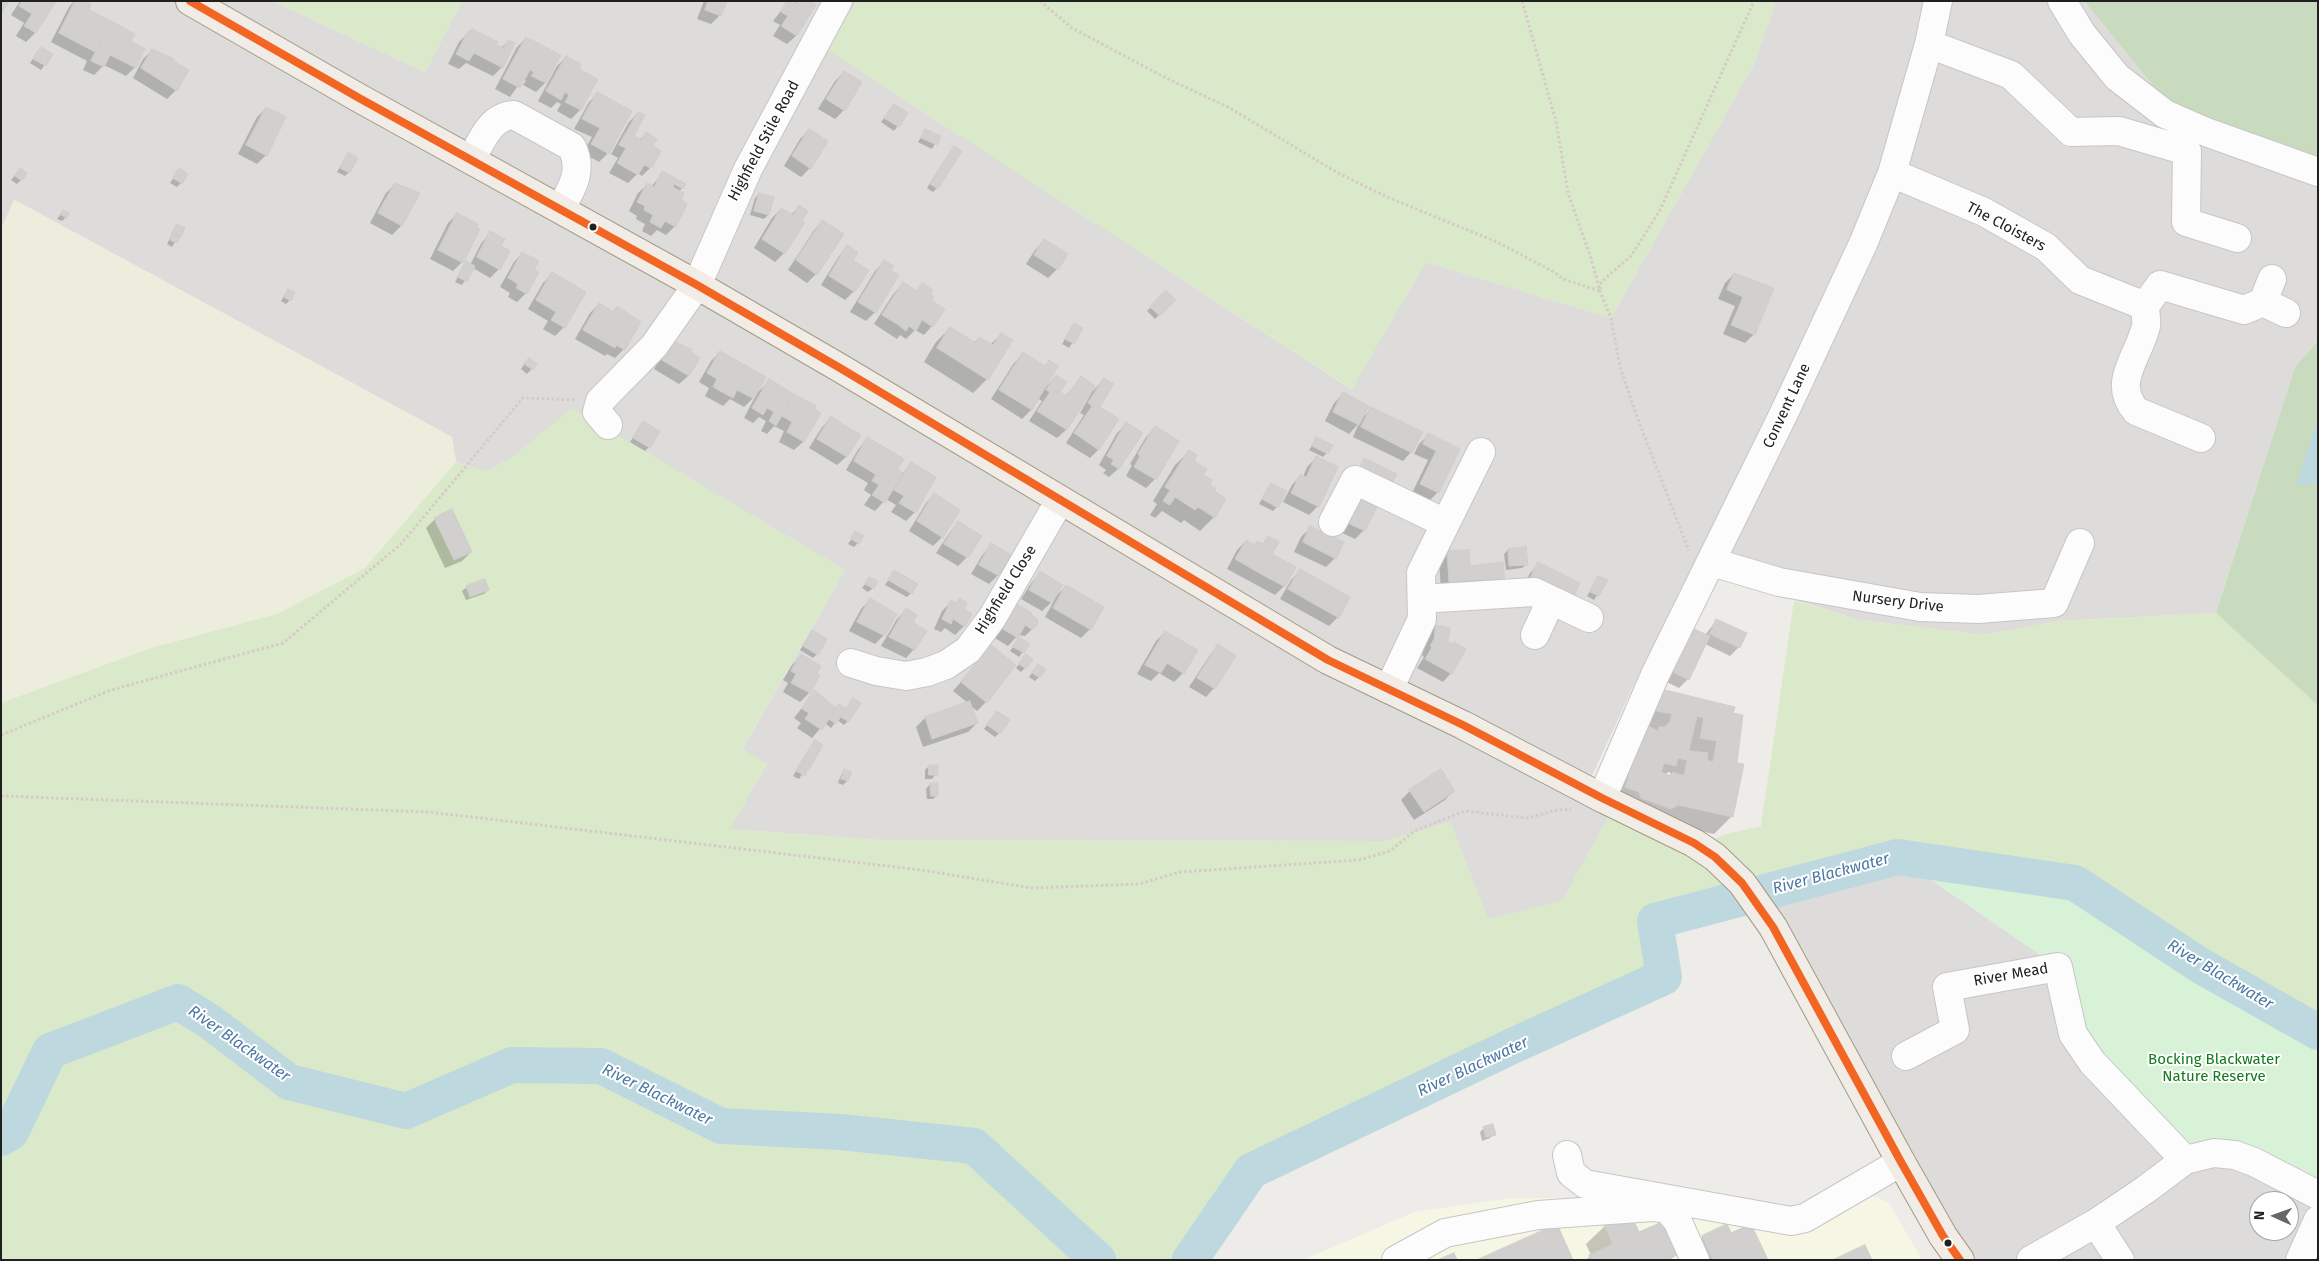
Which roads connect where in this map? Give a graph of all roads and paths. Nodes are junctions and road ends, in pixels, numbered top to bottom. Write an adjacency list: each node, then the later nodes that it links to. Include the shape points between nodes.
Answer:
1 (190, 1): 9 (main road)
2 (838, 1): 14 (street, Highfield Stile Road, via 748,169)
3 (1040, 1): 15 (path, via 1072,28 1228,107 1338,173 1387,197 1497,242 1563,279)
4 (1522, 1): 15 (path, via 1556,121 1568,193)
5 (1754, 1): 15 (path, via 1660,210 1631,256 1601,282)
6 (1938, 1): 8 (street, Convent Lane)
7 (2062, 1): 10 (street, via 2082,34 2117,77 2165,114)
8 (1929, 44): 11 (street, Convent Lane); 13 (street, via 2010,75 2071,132 2119,130 2187,151 2186,222)
9 (471, 160): 12 (main road); 12 (street, via 486,130 506,116 514,115 572,146 578,168 574,185)
10 (2318, 172)
11 (1892, 173): 17 (street, The Cloisters, via 1984,212 2046,247 2080,280); 25 (street, Convent Lane, via 1859,253)
12 (561, 208): 14 (main road)
13 (2237, 238)
14 (697, 284): 18 (street, Highfield Stile Road); 21 (main road)
15 (1600, 291): 25 (path, via 1611,318 1620,367 1637,417 1690,553)
16 (2266, 301): 17 (street, via 2160,285)
17 (2145, 306): 19 (street, via 2146,325 2125,380 2124,392 2128,402 2136,411)
18 (604, 413): 32 (path, via 524,398 401,544 283,643 111,690)
19 (2201, 438)
20 (1481, 452): 23 (street)
21 (1060, 500): 30 (street, Highfield Close, via 992,618 968,650 946,665 906,676); 31 (main road, via 1328,660)
22 (1333, 522): 23 (street, via 1355,480)
23 (1445, 523): 26 (street, via 1421,573)
24 (2080, 543): 25 (street, Nursery Drive, via 2054,603 1978,609 1920,608 1778,582)
25 (1712, 562): 34 (street, Convent Lane, via 1655,675)
26 (1422, 599): 27 (street, via 1534,592); 31 (street, via 1422,619)
27 (1551, 600): 28 (street); 29 (street)
28 (1590, 618)
29 (1536, 634)
30 (851, 663)
31 (1390, 689): 34 (main road)
32 (1, 735)
33 (1, 796): 35 (path, via 429,812 920,870 1032,888 1139,884 1180,872 1359,860 1390,851 1414,831 1465,811 1527,818)
34 (1602, 798): 39 (main road, via 1694,843 1715,857 1742,883 1773,927)
35 (1574, 809)
36 (1906, 1056): 38 (street, River Mead, via 1955,1030 1947,987 2058,967 2073,1034 2092,1062)
37 (1567, 1155): 39 (street, via 1571,1173 1585,1184 1792,1221 1805,1218)
38 (2185, 1160): 40 (street, via 2214,1152 2234,1155); 42 (street)
39 (1901, 1162): 45 (main road)
40 (2318, 1194)
41 (2318, 1220): 48 (street)
42 (2096, 1223): 46 (street); 47 (street)
43 (1396, 1260): 44 (street, via 1445,1233 1538,1215 1653,1207 1667,1209 1677,1220)
44 (1696, 1260)
45 (1960, 1260)
46 (2031, 1260)
47 (2120, 1260)
48 (2300, 1260)

